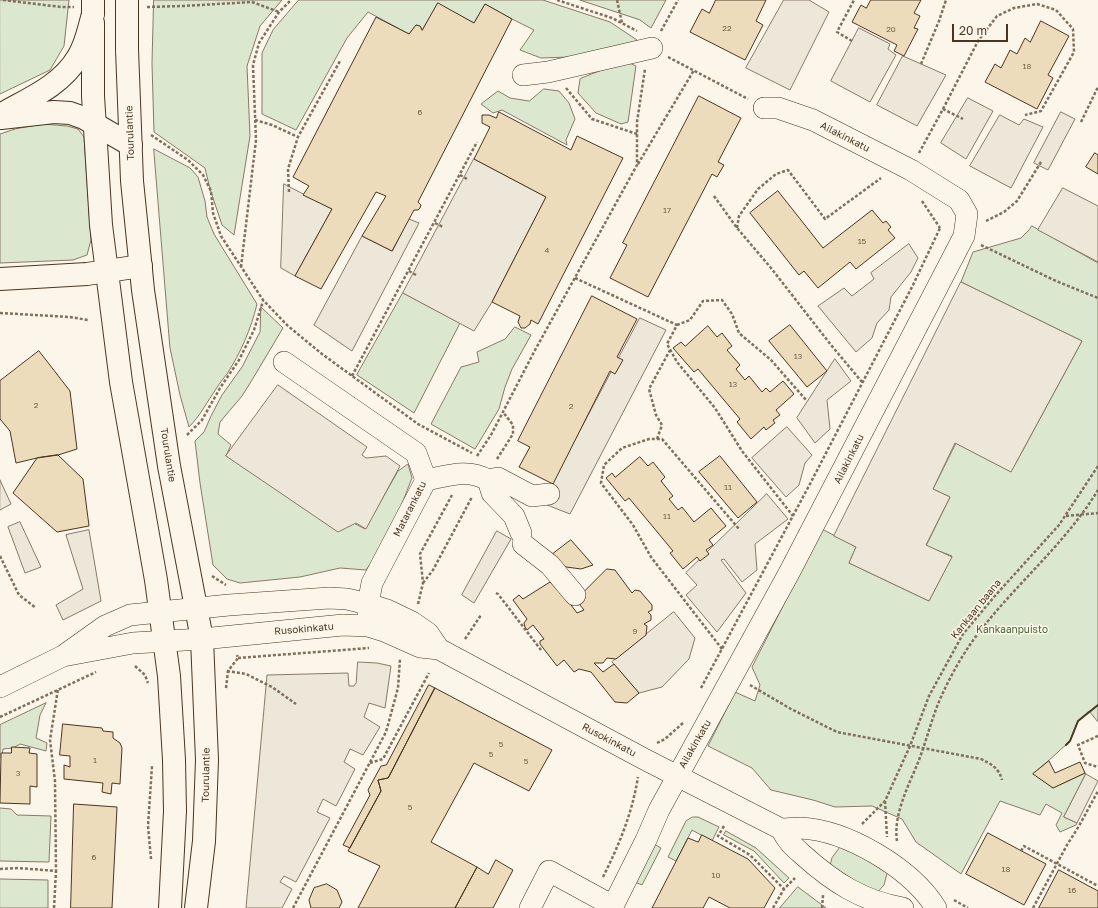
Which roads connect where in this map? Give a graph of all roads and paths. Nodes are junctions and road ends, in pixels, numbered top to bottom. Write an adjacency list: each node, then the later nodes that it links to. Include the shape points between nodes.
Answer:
1 (127, 0): 32 (main road, Tourulantie, bridge, via 127,49)
2 (291, 0): 27 (path, via 279,12 258,43 253,65)
3 (557, 0): 11 (path)
4 (617, 0): 11 (path)
5 (678, 0): 13 (path)
6 (854, 0): 12 (path, via 836,32)
7 (946, 0): 16 (path)
8 (1031, 0): 9 (path)
9 (1031, 5): 22 (path, via 1014,8 996,16 978,41); 24 (path, via 1037,4 1056,10 1073,29 1074,52 1041,111)
10 (93, 7): 14 (main road)
11 (622, 23): 13 (path, via 636,29)
12 (852, 41)
13 (652, 48): 17 (path); 18 (street); 30 (path, via 645,65)
14 (86, 55): 23 (main road, via 48,88); 29 (main road)
15 (340, 61): 31 (path)
16 (921, 64)
17 (694, 70): 21 (path); 35 (path)
18 (548, 72): 19 (street); 30 (path, via 568,90 592,119)
19 (523, 76)
20 (1098, 87): 28 (path)
21 (764, 108): 36 (street, Ailakinkatu, via 778,108 813,120)
22 (943, 109): 26 (path); 36 (path)
23 (0, 115)
24 (1025, 115)
25 (0, 118): 29 (main road, via 54,112 70,113)
26 (963, 119)
27 (255, 120): 31 (path); 49 (path, via 256,140)
28 (1081, 122)
29 (95, 125): 32 (main road); 50 (main road, via 101,225)
30 (637, 134): 35 (path)
31 (298, 137): 40 (path, via 288,169)
32 (138, 138): 48 (main road, Tourulantie, via 132,181); 49 (path, via 188,160 203,175 211,191 213,213 221,236)
33 (477, 142): 38 (path)
34 (1041, 162): 47 (path, via 1017,201 1004,212 988,219)
35 (637, 165): 53 (path)
36 (911, 170): 47 (street, Ailakinkatu, via 959,200 967,214)
37 (886, 174): 45 (path, via 825,218 788,170 776,174 758,189 739,216)
38 (460, 175): 39 (path); 43 (path)
39 (467, 179)
40 (289, 192)
41 (918, 195): 46 (path)
42 (714, 196): 45 (path)
43 (435, 223): 44 (path); 51 (path)
44 (443, 227)
45 (737, 228): 63 (path)
46 (940, 228): 47 (path); 63 (path)
47 (964, 236): 55 (path, via 1056,281); 115 (street, Ailakinkatu, via 789,573)
48 (141, 266): 50 (main road); 83 (main road, Tourulantie, via 169,466)
49 (241, 267): 56 (path)
50 (107, 271): 54 (main road); 84 (main road, via 122,382)
51 (409, 271): 52 (path); 62 (path)
52 (416, 275)
53 (575, 278): 59 (path); 67 (path, via 491,435)
54 (0, 279)
55 (1098, 298)
56 (263, 300): 62 (path, via 288,326); 65 (path, via 254,330 239,360 202,420)
57 (0, 313): 58 (path)
58 (88, 320)
59 (677, 325): 60 (path, via 667,344); 64 (path, via 690,320 703,301 722,300 732,314 739,333 771,360)
60 (670, 349): 66 (path, via 649,389 656,415 662,425); 75 (path, via 677,362 715,408 742,451)
61 (284, 362): 69 (street, Matarankatu, via 416,453)
62 (352, 376): 67 (path)
63 (862, 382): 75 (path)
64 (806, 400)
65 (187, 435)
66 (657, 439): 77 (path, via 662,439); 92 (path, via 650,438 622,448 604,465 601,483 633,525 651,557)
67 (472, 464): 69 (street); 70 (street, via 482,477); 87 (path, via 455,489 420,554 423,583 416,610)
68 (1098, 466): 76 (path, Kankaan baana)
69 (426, 480): 81 (street, Matarankatu, via 372,583)
70 (488, 480): 72 (street, via 498,478 532,496); 80 (street, via 492,493 514,516 522,538 550,565)
71 (1098, 490): 74 (path)
72 (549, 494)
73 (1098, 513): 74 (path)
74 (1082, 515): 76 (path); 111 (path, via 974,639 941,697)
75 (793, 516): 92 (path)
76 (1066, 516): 110 (path, Kankaan baana, via 963,634 928,696)
77 (739, 529)
78 (0, 556): 82 (path, via 20,595)
79 (496, 593): 93 (path)
80 (575, 595)
81 (368, 604): 83 (street, Rusokinkatu, via 329,598); 86 (street, Matarankatu); 87 (street, Rusokinkatu, via 387,610)
82 (36, 608)
83 (197, 608): 84 (street, Rusokinkatu); 88 (main road, Tourulantie)
84 (161, 612): 90 (main road); 94 (street, Rusokinkatu, via 130,615 105,626)
85 (481, 615): 89 (path)
86 (368, 626): 87 (street, Rusokinkatu, via 384,631); 88 (street, Rusokinkatu, via 343,625)
87 (407, 630): 113 (path, via 399,653 398,688 386,732); 115 (street, Rusokinkatu, via 420,647 439,649)
88 (202, 639): 90 (street, Rusokinkatu); 138 (main road, Tourulantie, via 207,760 204,841)
89 (465, 639)
90 (164, 642): 94 (street, Rusokinkatu, via 133,643); 137 (main road, via 168,672 175,811)
91 (373, 648): 95 (path)
92 (722, 649): 104 (path)
93 (541, 650)
94 (63, 656): 101 (street)
95 (238, 658)
96 (129, 666): 103 (path, via 135,666 145,675)
97 (97, 671): 102 (path)
98 (228, 671): 105 (path, via 246,674 272,686)
99 (430, 673): 113 (path, via 383,759)
100 (747, 683): 110 (path, via 837,732)
101 (0, 688)
102 (58, 689): 106 (path); 129 (path, via 50,740 55,781)
103 (150, 689)
104 (699, 692)
105 (296, 704)
106 (0, 717)
107 (686, 717): 109 (path)
108 (1098, 736): 114 (path, via 1078,745 1086,763)
109 (655, 745)
110 (910, 746): 111 (path); 119 (path, Kankaan baana)
111 (924, 748): 116 (path, via 981,758 1000,772); 124 (path, via 900,811 896,830)
112 (152, 762): 126 (path, via 148,826)
113 (370, 764): 139 (path)
114 (1098, 767)
115 (677, 776): 122 (street, Rusokinkatu); 135 (street, Ailakinkatu)
116 (1002, 780)
117 (638, 783): 133 (path, via 618,847)
118 (1098, 791): 127 (path)
119 (885, 801): 120 (path); 123 (path)
120 (863, 823)
121 (724, 826): 132 (path, via 718,836 750,855)
122 (781, 829): 143 (street, Rusokinkatu, via 791,845 834,881 867,898); 144 (street, Rusokinkatu, via 801,828 849,840 893,864 929,897)
123 (887, 835)
124 (897, 841)
125 (1021, 851): 127 (path, via 1024,846)
126 (151, 863)
127 (1057, 864): 131 (path); 145 (path)
128 (0, 868): 129 (path)
129 (56, 872): 136 (path)
130 (795, 878): 132 (path)
131 (1098, 886)
132 (784, 889): 141 (path)
133 (593, 895): 135 (street); 140 (street, via 549,871)
134 (823, 901): 142 (path)
135 (612, 907)
136 (54, 908)
137 (170, 908)
138 (196, 908)
139 (293, 908)
140 (530, 908)
141 (773, 908)
142 (822, 908)
143 (903, 908)
144 (936, 908)
145 (1033, 908)

